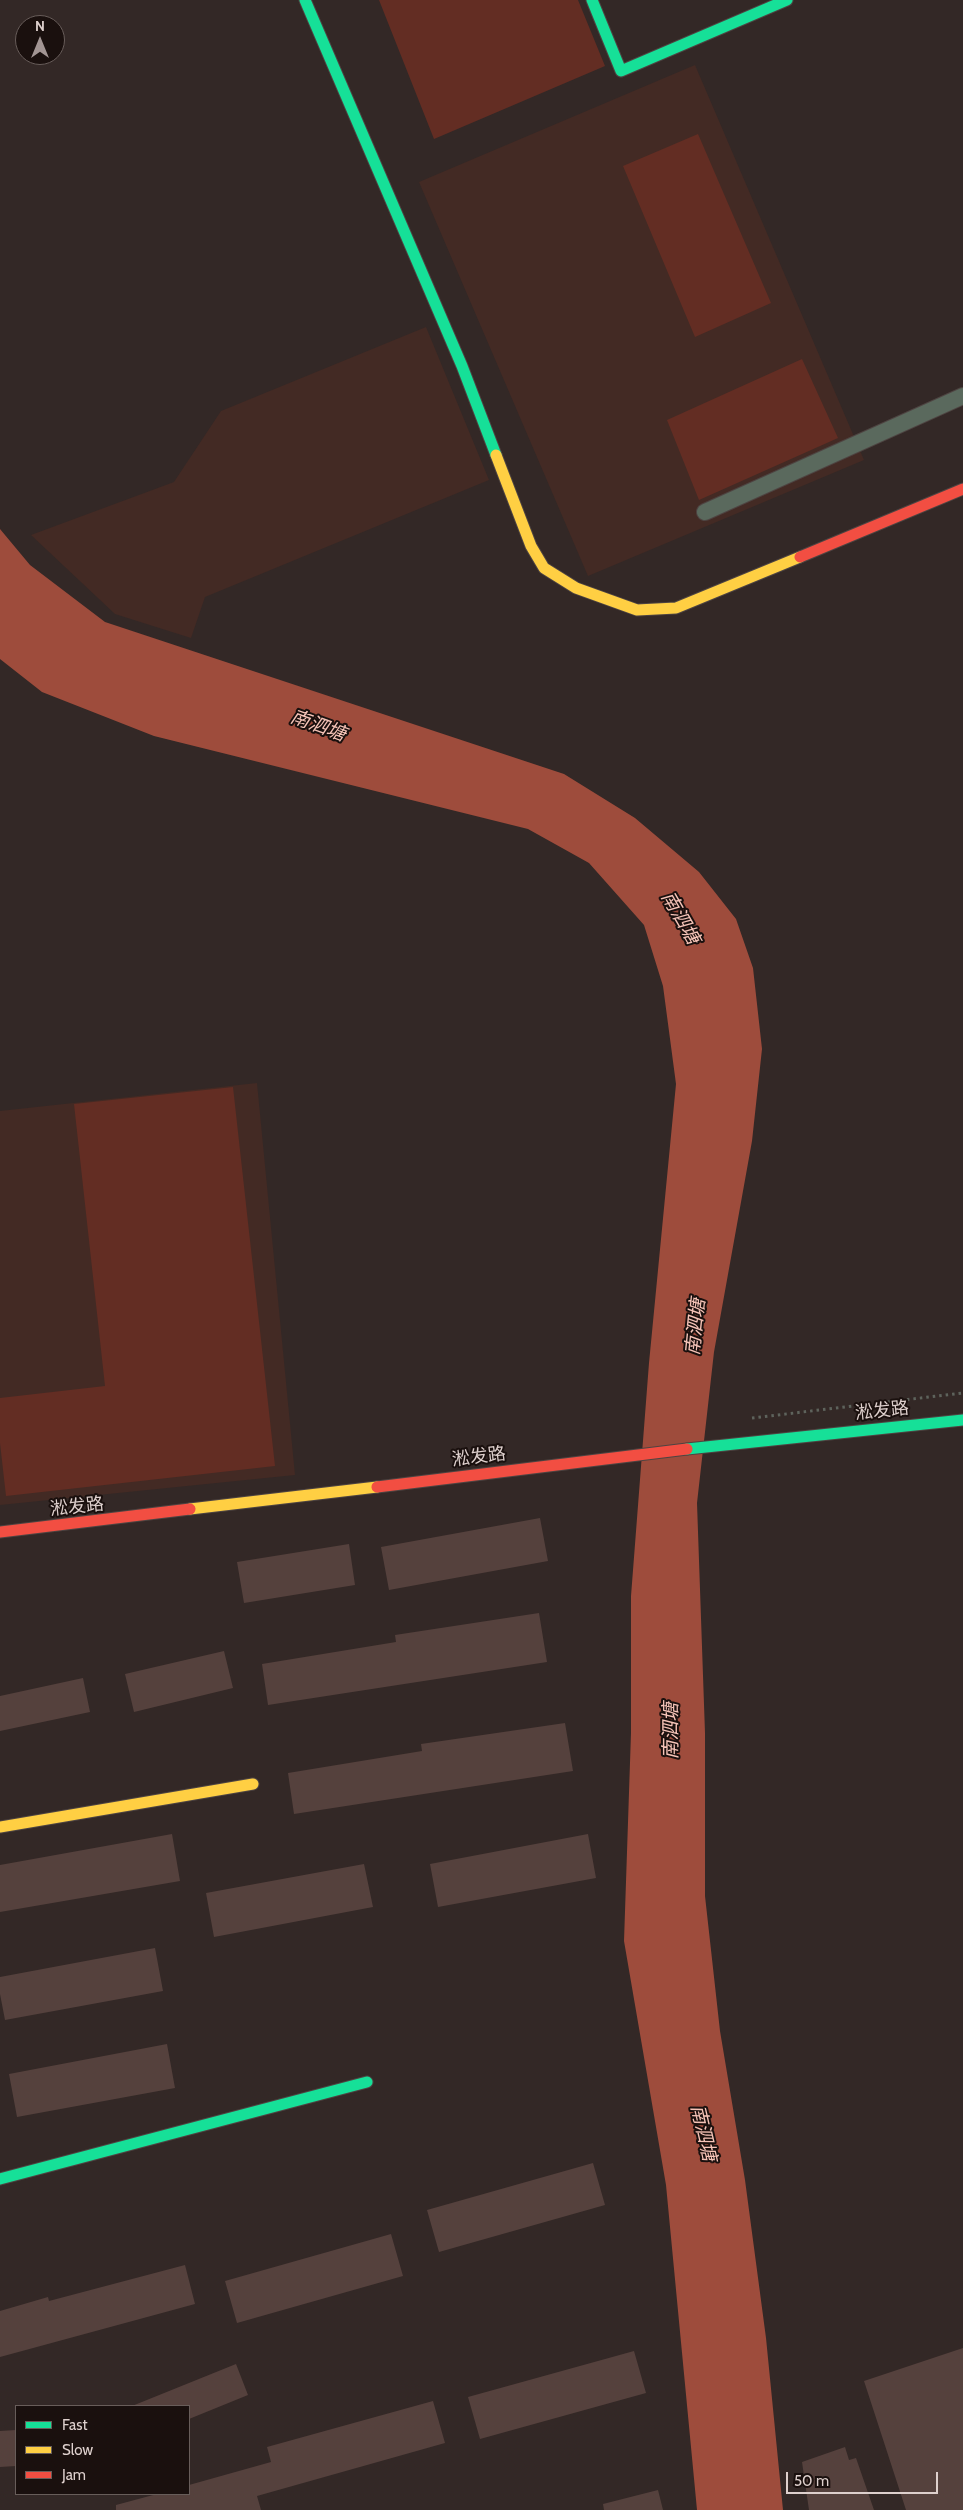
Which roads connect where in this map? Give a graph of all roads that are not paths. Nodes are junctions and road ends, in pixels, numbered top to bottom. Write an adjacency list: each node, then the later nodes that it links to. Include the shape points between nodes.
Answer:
1 (305, 0): 5 (street, via 462,366 531,546 544,568 576,588 637,610 676,608)
2 (592, 0): 3 (street, via 621,71)
3 (787, 0)
4 (963, 396): 6 (street)
5 (963, 489)
6 (705, 512)
7 (963, 1420): 8 (street, 淞发路, via 739,1443)
8 (0, 1532)
9 (253, 1784): 10 (street)
10 (0, 1827)
11 (367, 2082): 12 (street)
12 (0, 2179)

